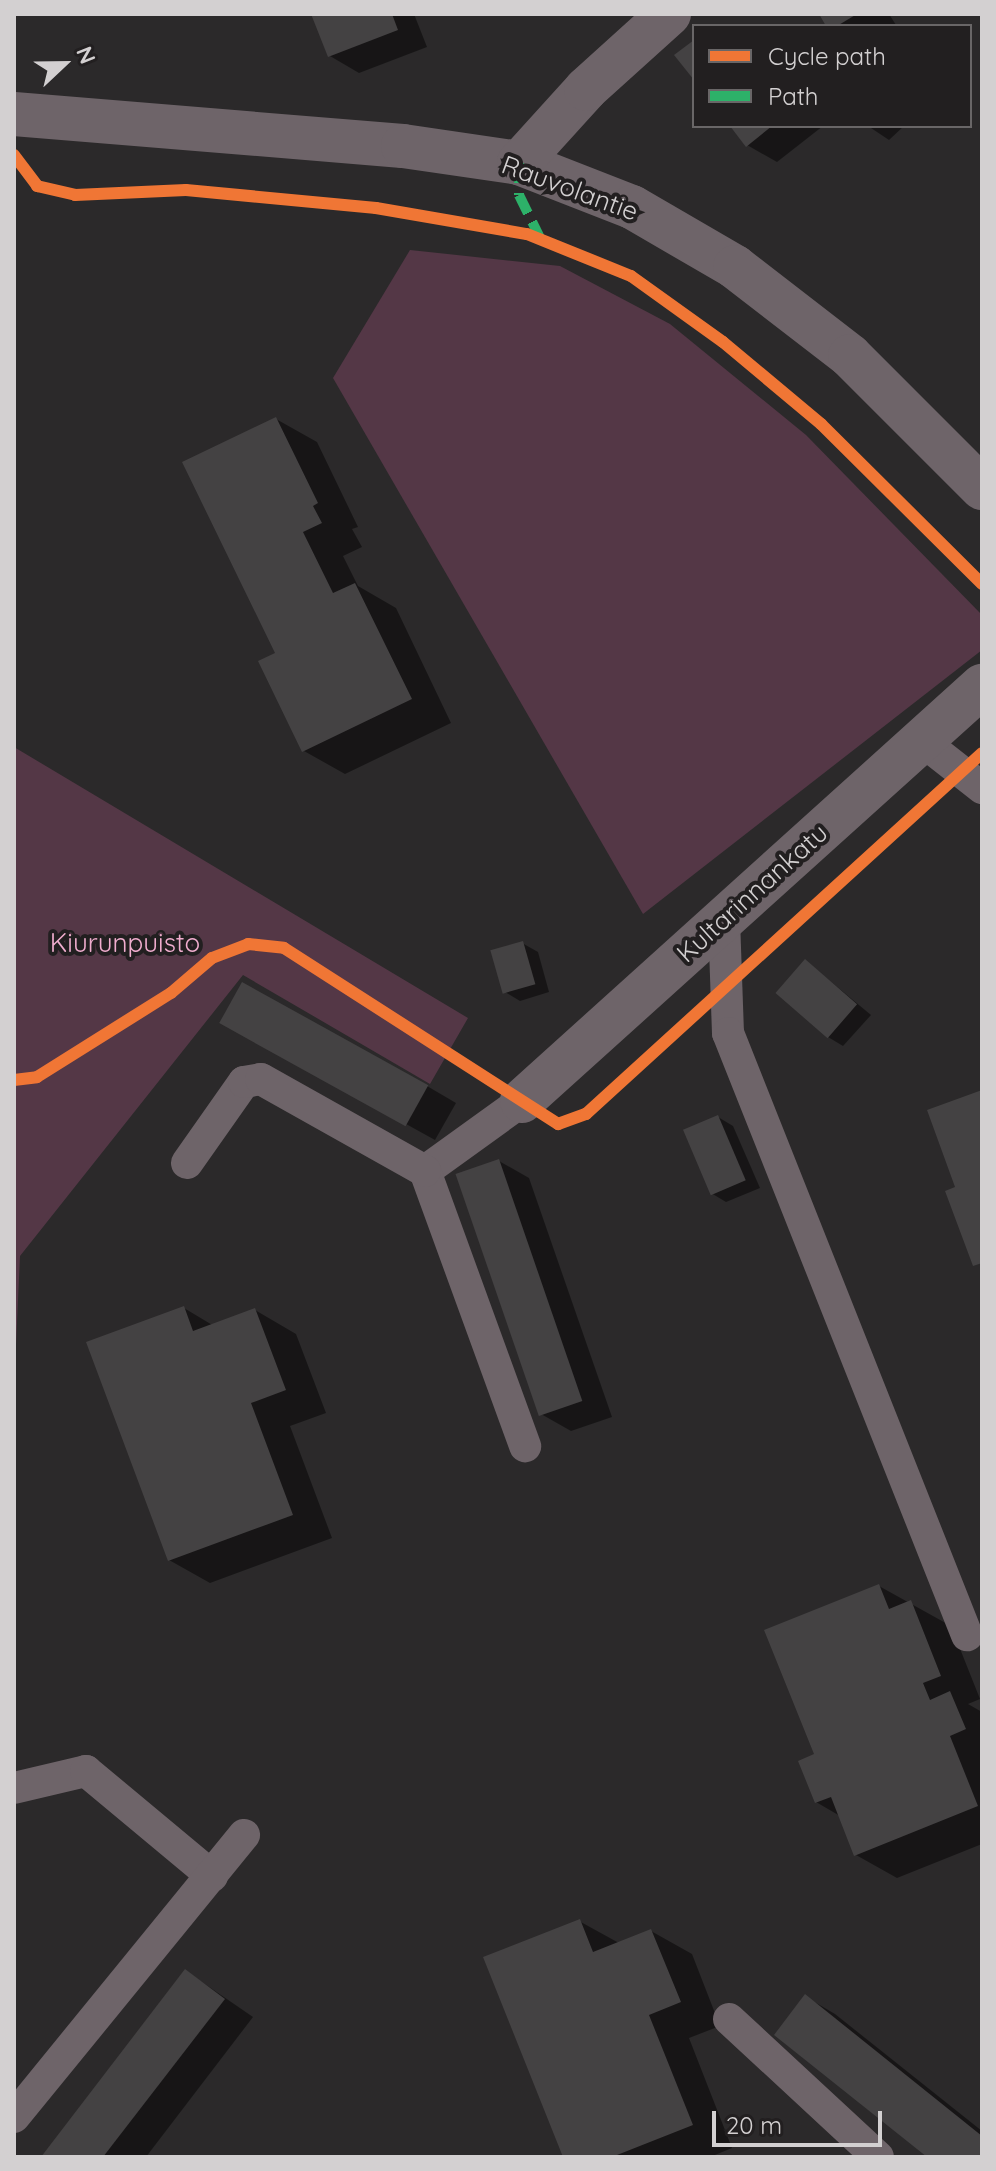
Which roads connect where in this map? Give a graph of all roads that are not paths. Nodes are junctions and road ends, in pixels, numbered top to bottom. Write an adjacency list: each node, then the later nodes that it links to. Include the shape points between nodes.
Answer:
1 (669, 14): 3 (street, via 586,89)
2 (14, 114): 3 (street, Rauvolantie, via 403,146)
3 (519, 163): 4 (street, Rauvolantie, via 632,207 735,267 850,356)
4 (982, 488)
5 (982, 686): 6 (street, Kultarinnankatu)
6 (921, 740): 7 (lane); 8 (street, Kultarinnankatu)
7 (982, 788)
8 (724, 919): 9 (street, Kultarinnankatu); 13 (lane, via 728,1033)
9 (522, 1101): 11 (lane)
10 (187, 1163): 11 (lane, via 244,1082 261,1079)
11 (425, 1171): 12 (lane)
12 (525, 1446)
13 (967, 1635)
14 (14, 1788): 16 (lane, via 86,1771)
15 (244, 1835): 16 (lane)
16 (212, 1876): 18 (lane)
17 (729, 2019): 19 (lane)
18 (14, 2117)
19 (878, 2157)

